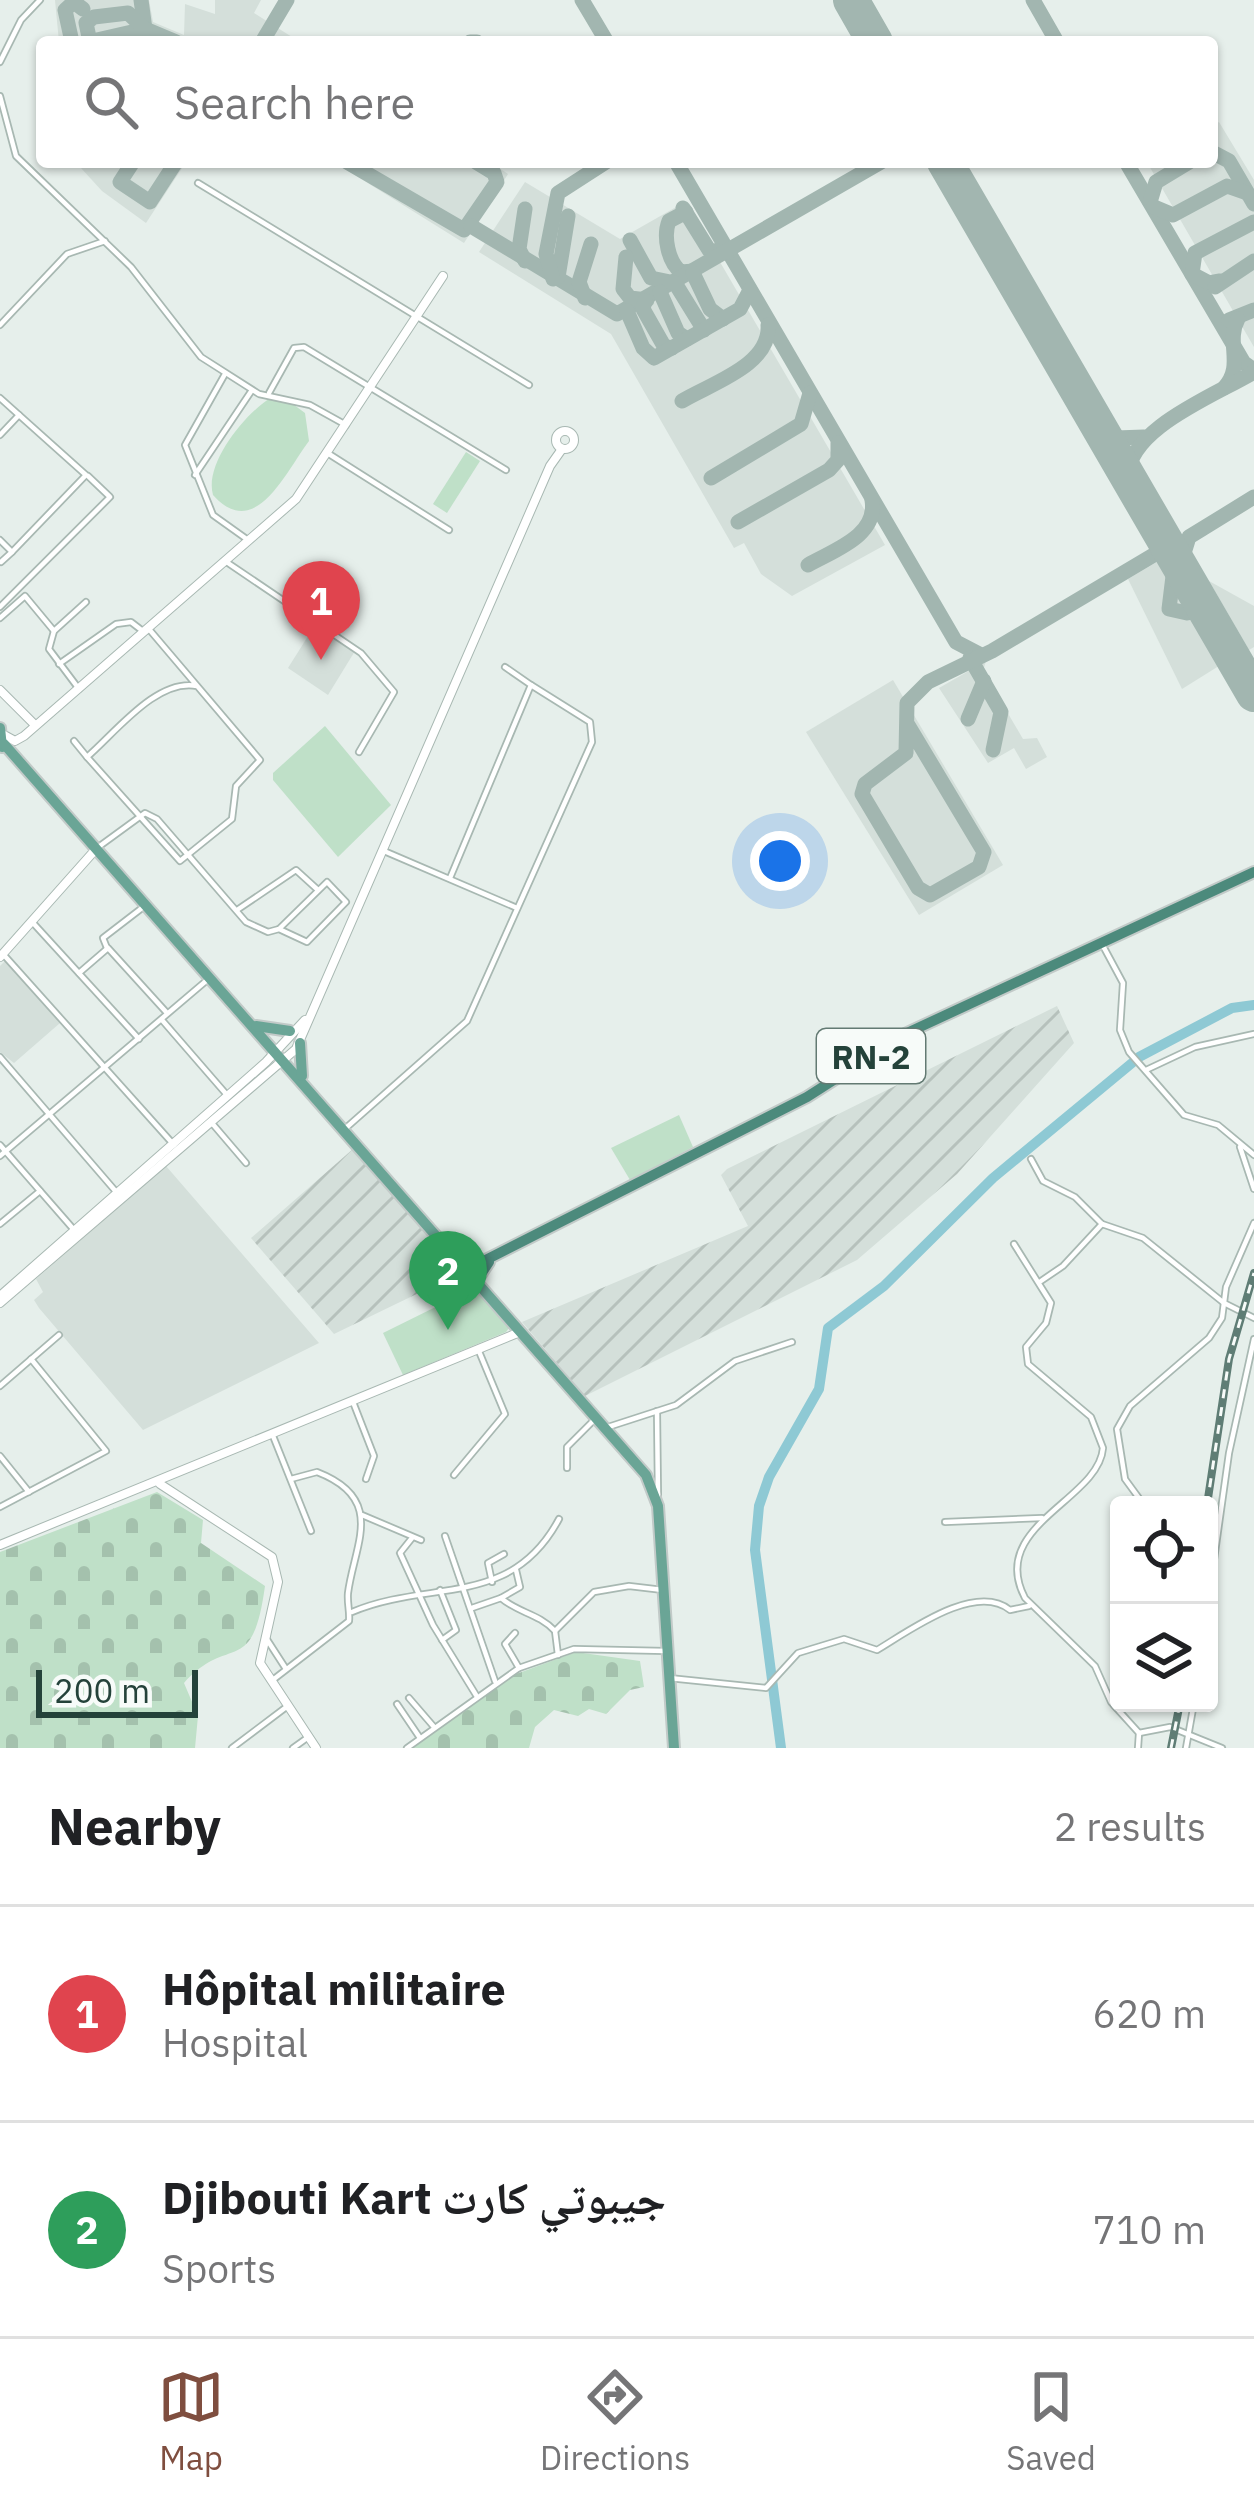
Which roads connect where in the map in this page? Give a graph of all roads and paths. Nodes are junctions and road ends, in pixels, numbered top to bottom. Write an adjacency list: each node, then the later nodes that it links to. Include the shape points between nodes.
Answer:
1 (40, 0): 2 (street)
2 (0, 62)
3 (0, 96): 5 (street, via 16,156)
4 (198, 183): 7 (street)
5 (105, 241): 8 (street, via 67,254); 9 (street, via 178,334)
6 (442, 276): 7 (street)
7 (416, 313): 10 (street); 11 (street)
8 (0, 325)
9 (225, 374): 12 (street); 22 (street, via 185,437)
10 (372, 385): 13 (street, via 304,347 294,349); 16 (street); 20 (street)
11 (529, 386)
12 (252, 390): 13 (street); 22 (street)
13 (268, 393): 16 (street)
14 (0, 398): 15 (street)
15 (20, 415): 17 (street); 21 (street)
16 (346, 425): 19 (street)
17 (0, 435)
18 (559, 444): 47 (street)
19 (329, 454): 23 (street); 25 (street, via 296,499)
20 (506, 470)
21 (86, 475): 26 (street); 30 (street, via 110,497)
22 (195, 475): 25 (street, via 213,515)
23 (449, 530)
24 (0, 539): 26 (street)
25 (248, 540): 27 (street)
26 (12, 551): 28 (street)
27 (225, 561): 32 (street); 43 (street, via 361,653 394,692)
28 (0, 562)
29 (86, 602): 33 (street)
30 (0, 608)
31 (0, 618): 33 (street, via 25,596)
32 (146, 630): 34 (street, via 116,624); 37 (street); 38 (street)
33 (54, 631): 34 (street, via 49,649)
34 (58, 664): 38 (street)
35 (505, 667): 36 (street)
36 (531, 685): 50 (street); 53 (street, via 590,722 595,736)
37 (197, 686): 44 (street, via 165,689); 48 (street, via 260,760 236,786 232,819)
38 (79, 689): 40 (street)
39 (0, 692): 40 (street, via 28,726)
40 (37, 725): 42 (street)
41 (74, 741): 44 (street)
42 (5, 744): 46 (main road)
43 (359, 752)
44 (87, 757): 45 (street)
45 (137, 815): 46 (street); 48 (street, via 157,819); 48 (street, via 177,860)
46 (97, 848): 52 (main road); 55 (street)
47 (380, 850): 50 (street); 63 (street)
48 (188, 855): 54 (street)
49 (1254, 872): 57 (highway, RN-2)
50 (450, 878): 53 (street)
51 (319, 890): 54 (street, via 296,870); 56 (street); 56 (street, via 327,882 346,902 307,942)
52 (146, 904): 58 (street, via 103,938); 61 (main road)
53 (517, 908): 77 (street, via 467,1021)
54 (237, 910): 56 (street, via 256,928)
55 (32, 922): 59 (street); 60 (street)
56 (278, 929)
57 (1102, 944): 72 (street, via 1123,983 1123,1042); 93 (highway, RN-2, via 907,1033 807,1097)
58 (108, 948): 60 (street); 62 (street)
59 (2, 955): 71 (street)
60 (79, 973): 67 (street)
61 (211, 977): 62 (street); 64 (main road)
62 (165, 1017): 67 (street); 74 (street)
63 (307, 1019): 65 (street); 68 (street)
64 (253, 1025): 65 (main road); 69 (main road)
65 (290, 1031): 69 (street)
66 (1254, 1034): 72 (street, via 1195,1047)
67 (139, 1040): 71 (street)
68 (300, 1042): 69 (street); 73 (main road)
69 (280, 1054): 73 (main road); 74 (street); 76 (street)
70 (0, 1057): 75 (street)
71 (104, 1067): 75 (street); 79 (street)
72 (1144, 1071): 78 (street, via 1184,1114)
73 (303, 1080): 77 (main road)
74 (227, 1095): 76 (street)
75 (50, 1114): 80 (street); 86 (street)
76 (207, 1117): 79 (street); 83 (street)
77 (346, 1129): 92 (main road)
78 (1238, 1142): 81 (street); 84 (street)
79 (175, 1147): 86 (street)
80 (2, 1151): 85 (street)
81 (1254, 1155)
82 (1031, 1159): 88 (street, via 1043,1181 1076,1197)
83 (246, 1163)
84 (1254, 1189)
85 (40, 1190): 89 (street); 90 (street)
86 (120, 1196): 90 (street)
87 (1254, 1223): 98 (street)
88 (1102, 1224): 95 (street); 98 (street, via 1156,1246)
89 (0, 1225)
90 (77, 1233): 97 (street)
91 (1014, 1244): 95 (street)
92 (453, 1252): 93 (highway); 94 (main road)
93 (490, 1259): 94 (highway, RN-2); 96 (highway, RN-2)
94 (468, 1268): 96 (main road)
95 (1040, 1281): 111 (street, via 1050,1312 1026,1347 1028,1364)
96 (481, 1284): 100 (main road)
97 (0, 1299)
98 (1224, 1304): 99 (street); 110 (street, via 1209,1338 1146,1390)
99 (1254, 1318)
100 (521, 1331): 104 (street); 109 (main road)
101 (58, 1335): 105 (street)
102 (1254, 1340): 128 (street)
103 (792, 1342): 108 (street, via 735,1361)
104 (478, 1349): 107 (street); 115 (street, via 505,1414)
105 (32, 1359): 106 (street); 119 (street, via 106,1449)
106 (1, 1383)
107 (352, 1402): 112 (street); 117 (street, via 374,1456)
108 (657, 1411): 109 (street); 121 (street)
109 (600, 1423): 114 (street, via 567,1447); 121 (main road, via 646,1475)
110 (1117, 1429): 111 (street); 120 (street, via 1123,1473)
111 (1101, 1433): 124 (street, via 1100,1465)
112 (273, 1436): 116 (street); 118 (street)
113 (0, 1456): 119 (street)
114 (567, 1468)
115 (454, 1475)
116 (291, 1479): 123 (street, via 327,1476); 127 (street)
117 (366, 1479)
118 (159, 1483): 132 (street); 145 (street, via 272,1557 278,1582)
119 (29, 1492): 122 (street)
120 (1138, 1496)
121 (658, 1506): 138 (main road)
122 (0, 1507)
123 (362, 1515): 130 (street); 143 (street)
124 (1042, 1518): 126 (street); 141 (street, via 1019,1569 1018,1584)
125 (559, 1519): 134 (street)
126 (945, 1522)
127 (311, 1531)
128 (1218, 1531)
129 (446, 1536): 136 (street)
130 (412, 1538): 131 (street); 139 (street, via 400,1550)
131 (421, 1540)
132 (0, 1545)
133 (504, 1554): 135 (street, via 488,1563)
134 (516, 1570): 135 (street); 140 (street, via 520,1587)
135 (493, 1582): 136 (street)
136 (464, 1587): 137 (street); 142 (street)
137 (440, 1590): 139 (street); 147 (street, via 456,1630)
138 (663, 1590): 144 (street, via 594,1592); 148 (main road)
139 (422, 1597): 143 (street, via 387,1598); 147 (street)
140 (501, 1598): 142 (street); 144 (street)
141 (1032, 1605): 152 (street, via 1010,1610 982,1601 877,1650 844,1639 798,1653 766,1688); 162 (street, via 1095,1666)
142 (470, 1608): 153 (street)
143 (350, 1612): 151 (street)
144 (555, 1631): 149 (street)
145 (263, 1633): 151 (street); 154 (street, via 260,1663)
146 (515, 1633): 150 (street, via 505,1644)
147 (442, 1640): 155 (street)
148 (667, 1651): 149 (street, via 583,1648); 152 (main road)
149 (558, 1655): 150 (street)
150 (519, 1668): 153 (street)
151 (286, 1669): 154 (street)
152 (669, 1678): 169 (main road)
153 (495, 1681): 155 (street)
154 (269, 1682): 158 (street)
155 (476, 1695): 160 (street)
156 (410, 1698): 160 (street)
157 (397, 1704): 164 (street)
158 (285, 1708): 163 (street); 165 (street)
159 (1193, 1712): 161 (street)
160 (434, 1727): 164 (street)
161 (1191, 1732): 162 (street, via 1162,1726); 171 (street); 172 (street)
162 (1139, 1733): 170 (street)
163 (307, 1738): 166 (street); 167 (street)
164 (420, 1738): 168 (street)
165 (232, 1748)
166 (293, 1748)
167 (316, 1748)
168 (407, 1748)
169 (674, 1748)
170 (1138, 1748)
171 (1186, 1748)
172 (1222, 1748)

